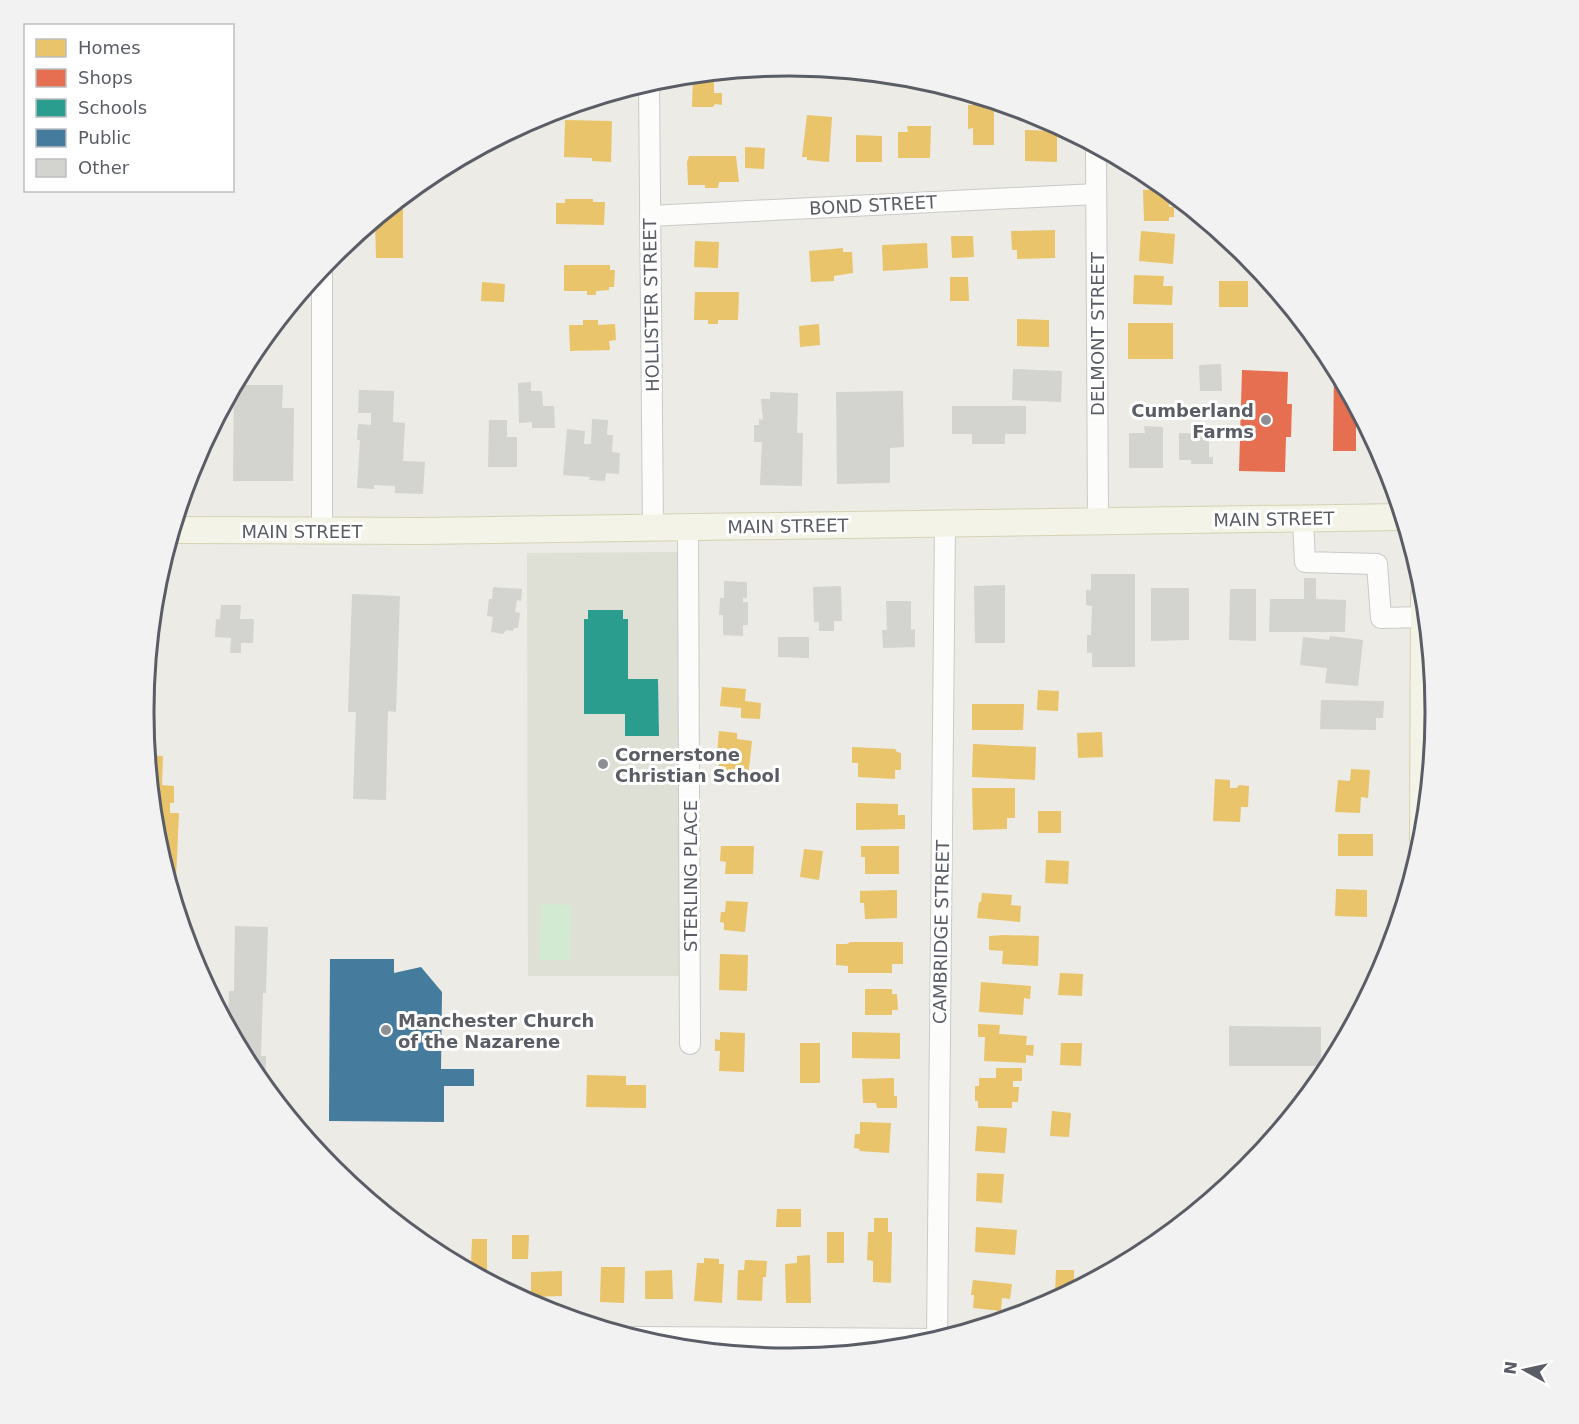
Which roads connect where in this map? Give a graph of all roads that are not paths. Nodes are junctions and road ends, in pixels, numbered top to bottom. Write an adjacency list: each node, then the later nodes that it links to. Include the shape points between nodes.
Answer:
1 (649, 93): 4 (street, HOLLISTER STREET)
2 (1096, 156): 3 (street, DELMONT STREET)
3 (1096, 194): 4 (street, BOND STREET); 8 (street, DELMONT STREET)
4 (650, 216): 10 (street, HOLLISTER STREET)
5 (322, 282): 13 (street)
6 (1394, 517): 7 (main road, MAIN STREET)
7 (1303, 519): 8 (main road, MAIN STREET); 14 (street, via 1305,562 1377,564 1381,618)
8 (1098, 522): 9 (main road, MAIN STREET)
9 (945, 524): 11 (main road, MAIN STREET); 18 (street, CAMBRIDGE STREET)
10 (653, 528): 11 (main road, MAIN STREET); 13 (main road, MAIN STREET)
11 (688, 528): 17 (street, STERLING PLACE)
12 (181, 530): 13 (main road, MAIN STREET)
13 (322, 531)
14 (1417, 609)
15 (1424, 667): 16 (main road)
16 (1423, 761)
17 (690, 1044)
18 (936, 1330)
19 (679, 1337): 20 (street)
20 (891, 1339)

